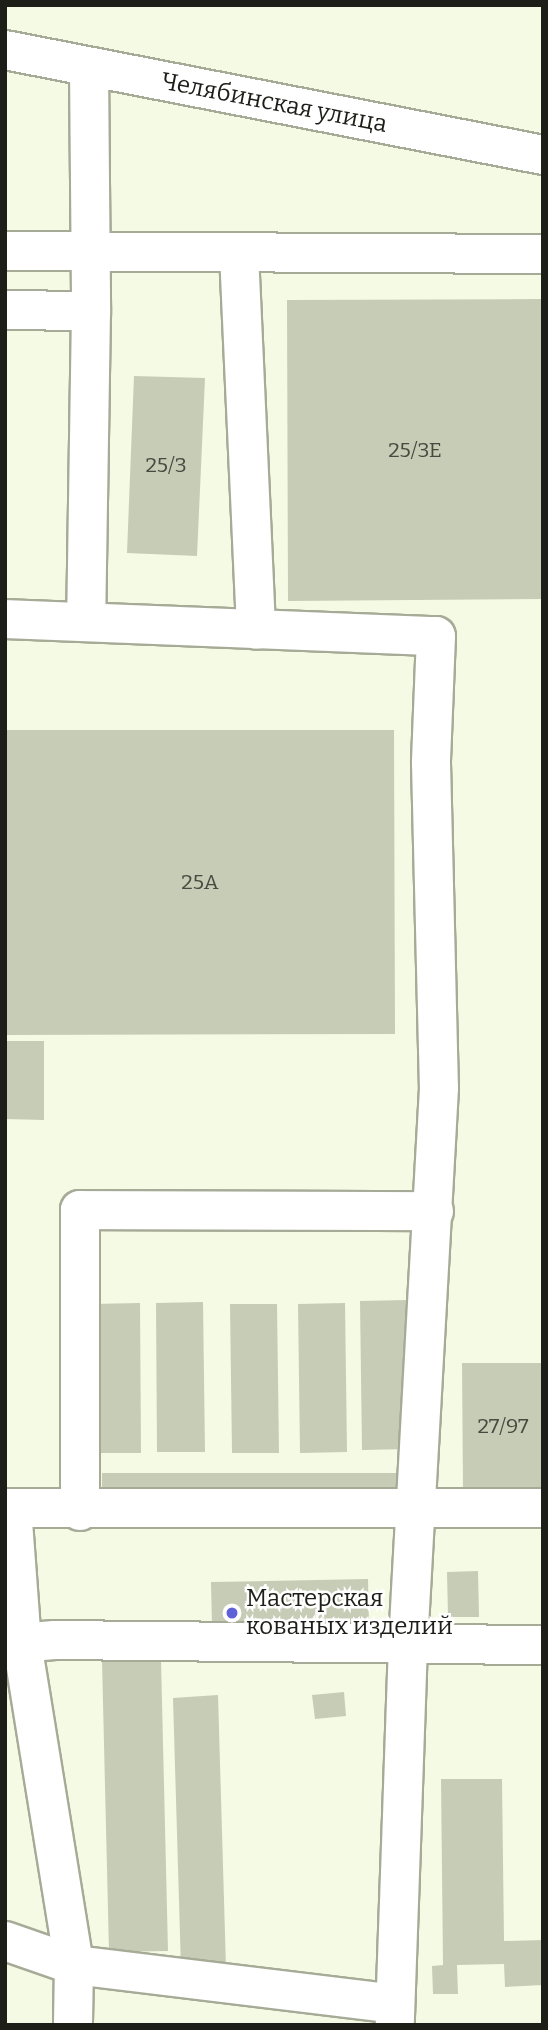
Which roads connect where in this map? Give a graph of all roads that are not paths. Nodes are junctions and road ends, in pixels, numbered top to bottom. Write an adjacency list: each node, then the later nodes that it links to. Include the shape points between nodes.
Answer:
1 (5, 50): 2 (lane, Челябинская улица)
2 (89, 67): 3 (lane, Челябинская улица); 5 (lane)
3 (543, 155)
4 (5, 251): 5 (lane)
5 (91, 253): 6 (lane); 9 (lane)
6 (239, 253): 7 (lane); 12 (lane)
7 (543, 254)
8 (5, 310): 9 (lane)
9 (92, 311): 11 (lane)
10 (5, 618): 11 (lane)
11 (86, 621): 12 (lane)
12 (256, 630): 13 (lane, via 436,636 431,763 439,1088)
13 (434, 1211): 15 (lane); 17 (lane, via 80,1210)
14 (8, 1508): 17 (lane); 18 (lane)
15 (418, 1508): 16 (lane); 17 (lane); 19 (lane)
16 (543, 1508)
17 (80, 1511)
18 (13, 1644): 19 (lane); 22 (lane)
19 (408, 1644): 20 (lane); 23 (lane)
20 (543, 1645)
21 (5, 1941): 22 (lane)
22 (74, 1965): 23 (lane); 24 (lane)
23 (395, 2014)
24 (73, 2025)

